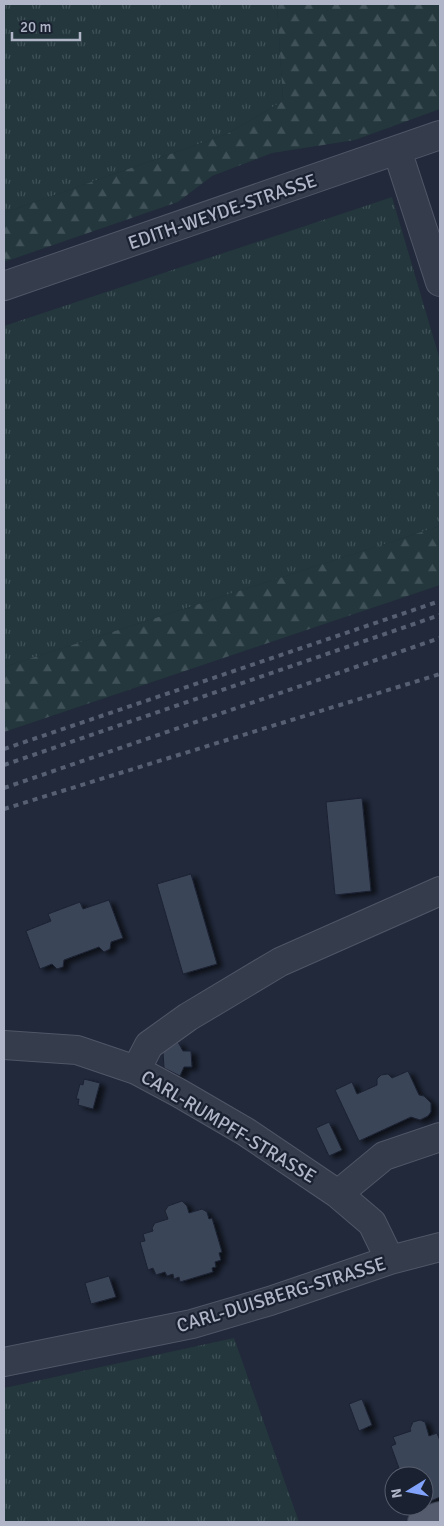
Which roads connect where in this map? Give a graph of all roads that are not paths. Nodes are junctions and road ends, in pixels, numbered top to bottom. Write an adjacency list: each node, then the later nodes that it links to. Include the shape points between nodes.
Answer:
1 (440, 135): 2 (street, EDITH-WEYDE-STRASSE)
2 (397, 150): 3 (street); 4 (street, EDITH-WEYDE-STRASSE)
3 (440, 282)
4 (4, 286)
5 (440, 891): 7 (street, via 280,962 188,1017 149,1045)
6 (4, 1044): 7 (street, CARL-RUMPFF-STRASSE, via 77,1050)
7 (136, 1070): 9 (street, CARL-RUMPFF-STRASSE, via 246,1132)
8 (440, 1137): 9 (street, via 384,1156)
9 (338, 1194): 11 (street, CARL-RUMPFF-STRASSE, via 372,1223)
10 (440, 1246): 11 (street, CARL-DUISBERG-STRASSE)
11 (390, 1260): 12 (street, CARL-DUISBERG-STRASSE, via 192,1324)
12 (4, 1362)
13 (440, 1516): 14 (main road)
14 (422, 1522)

